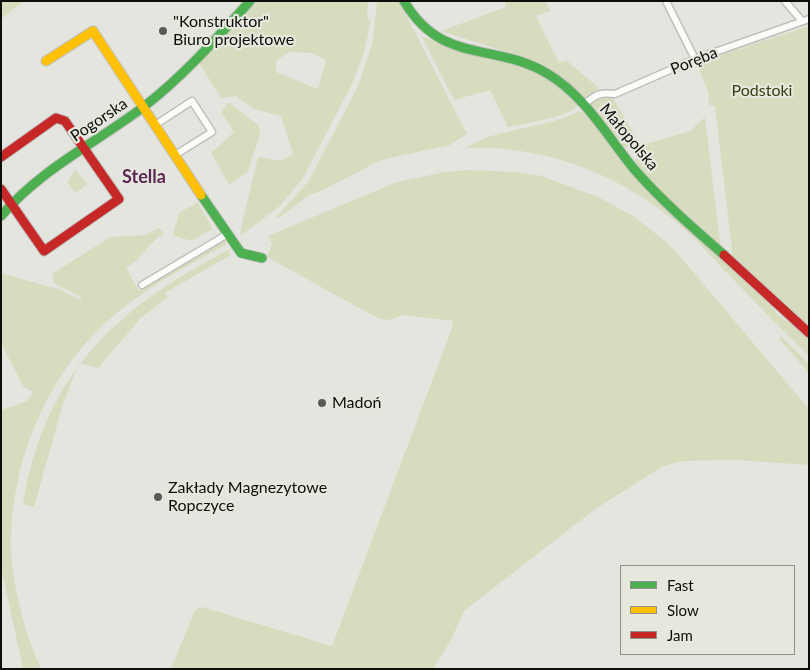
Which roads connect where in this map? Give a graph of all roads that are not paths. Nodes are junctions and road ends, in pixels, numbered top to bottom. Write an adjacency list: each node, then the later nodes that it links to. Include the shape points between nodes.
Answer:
1 (250, 1): 9 (street, Pogorska, via 210,45)
2 (404, 1): 8 (street, Małopolska, via 430,34 528,64 564,86)
3 (666, 1): 6 (street)
4 (785, 1): 5 (street)
5 (806, 20): 6 (street, Poręba)
6 (695, 59): 8 (street, Poręba, via 615,94 598,94)
7 (46, 61): 9 (street, via 93,31)
8 (583, 105): 20 (street, Małopolska, via 642,178 687,224)
9 (143, 108): 10 (street); 11 (street, Pogorska)
10 (155, 125): 12 (street); 12 (street, via 192,101 212,132)
11 (84, 149): 13 (street, via 65,121 56,118); 15 (street, Pogorska); 15 (street, via 119,199 44,251)
12 (175, 155): 17 (street)
13 (1, 157)
14 (1, 189): 15 (street)
15 (11, 203): 16 (street, Pogorska)
16 (1, 216)
17 (226, 235): 18 (street, via 240,252); 19 (street)
18 (262, 258)
19 (142, 285)
20 (809, 333)

